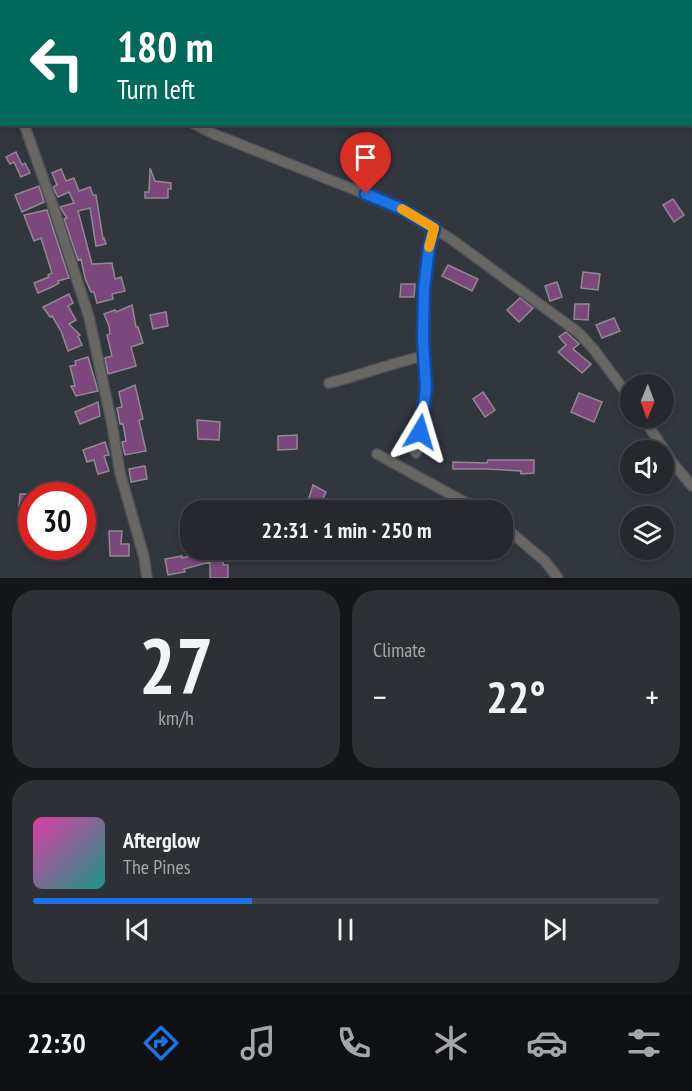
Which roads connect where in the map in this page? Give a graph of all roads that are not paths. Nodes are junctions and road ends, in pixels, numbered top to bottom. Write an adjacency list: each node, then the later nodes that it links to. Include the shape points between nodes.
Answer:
1 (25, 126): 13 (street, via 89,317 120,473)
2 (199, 126): 3 (street, via 402,209)
3 (434, 228): 4 (street, via 424,289); 6 (street, via 579,333)
4 (424, 356): 5 (street); 8 (street, via 426,388)
5 (329, 383)
6 (620, 384)
7 (650, 428): 10 (street)
8 (416, 453)
9 (377, 454): 11 (street)
10 (692, 486)
11 (461, 500)
12 (513, 534): 16 (street, via 545,561)
13 (144, 557): 14 (street); 15 (street)
14 (140, 578)
15 (147, 578)
16 (558, 578)

